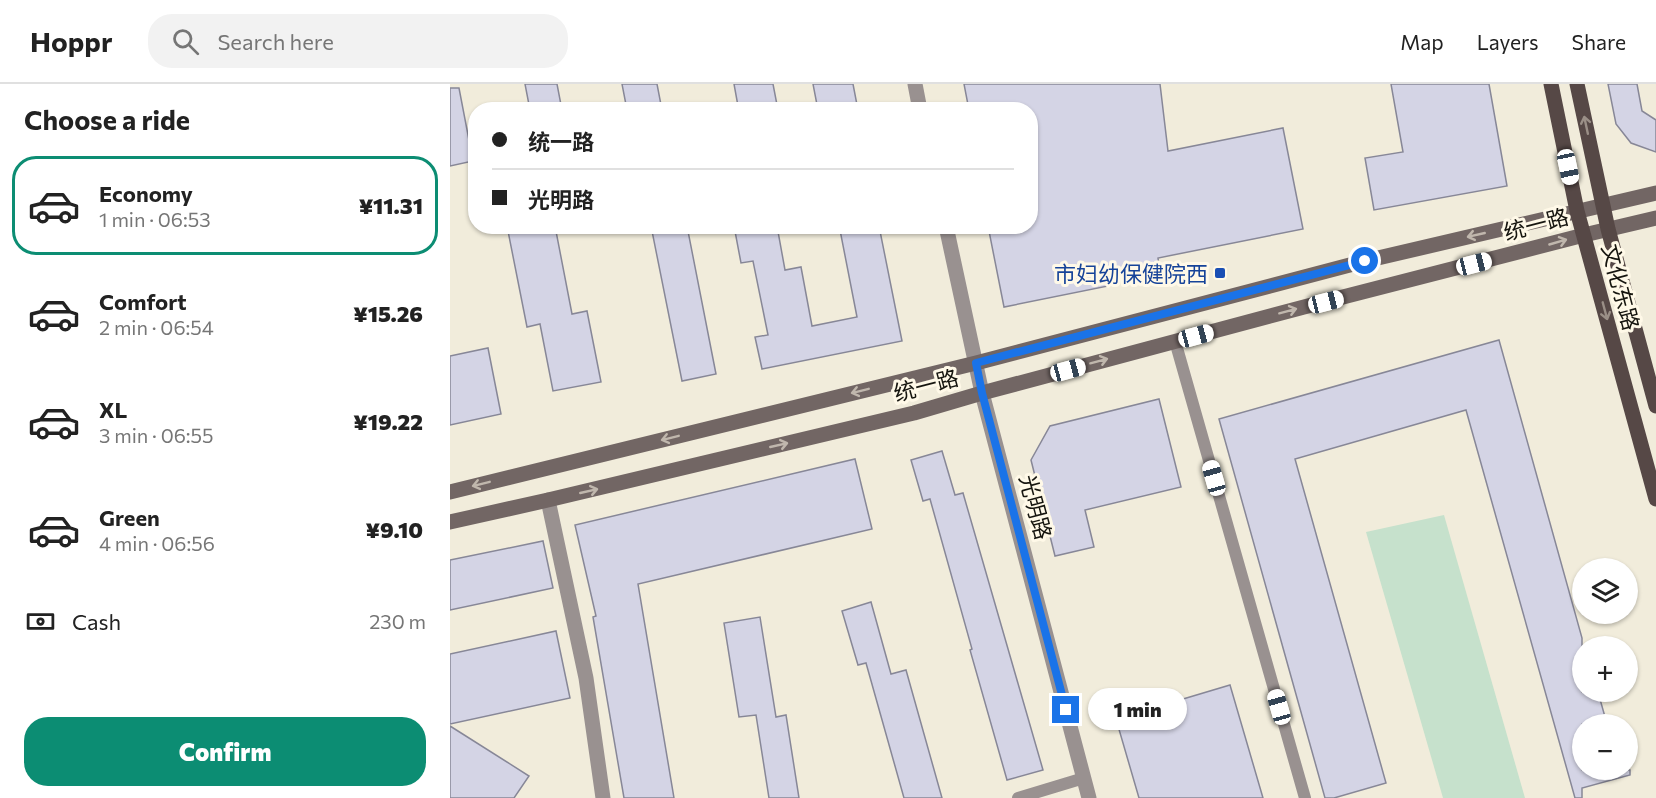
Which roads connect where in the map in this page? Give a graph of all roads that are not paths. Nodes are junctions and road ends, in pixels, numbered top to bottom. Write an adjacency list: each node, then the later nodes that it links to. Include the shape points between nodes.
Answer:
1 (915, 84): 4 (street)
2 (1551, 84): 7 (main road, 文化东路)
3 (1577, 84): 6 (main road, one-way to 3)
4 (918, 102)
5 (1656, 194): 6 (main road, 统一路)
6 (1603, 206): 7 (main road, 统一路); 9 (main road)
7 (1577, 212): 11 (main road, 文化东路); 13 (main road, 统一路, one-way to 13, via 1365,261)
8 (1656, 218): 9 (main road, 统一路)
9 (1608, 229): 11 (main road, 统一路); 15 (main road)
10 (948, 234): 13 (street, 光明路)
11 (1584, 235): 12 (main road, 统一路, one-way to 11); 17 (main road, 文化东路, one-way to 17)
12 (1174, 341): 14 (main road, 统一路, one-way to 12); 24 (lane)
13 (976, 363): 14 (street, 光明路); 16 (main road, 统一路, one-way to 16)
14 (982, 393): 18 (main road, 统一路, one-way to 14, via 914,413); 20 (street, 光明路)
15 (1656, 406)
16 (450, 492)
17 (1656, 499)
18 (548, 500): 19 (main road, 统一路); 21 (street, via 586,678)
19 (450, 522)
20 (1083, 778): 22 (lane); 23 (street, 光明路)
21 (603, 798)
22 (1018, 798)
23 (1089, 798)
24 (1305, 798)

